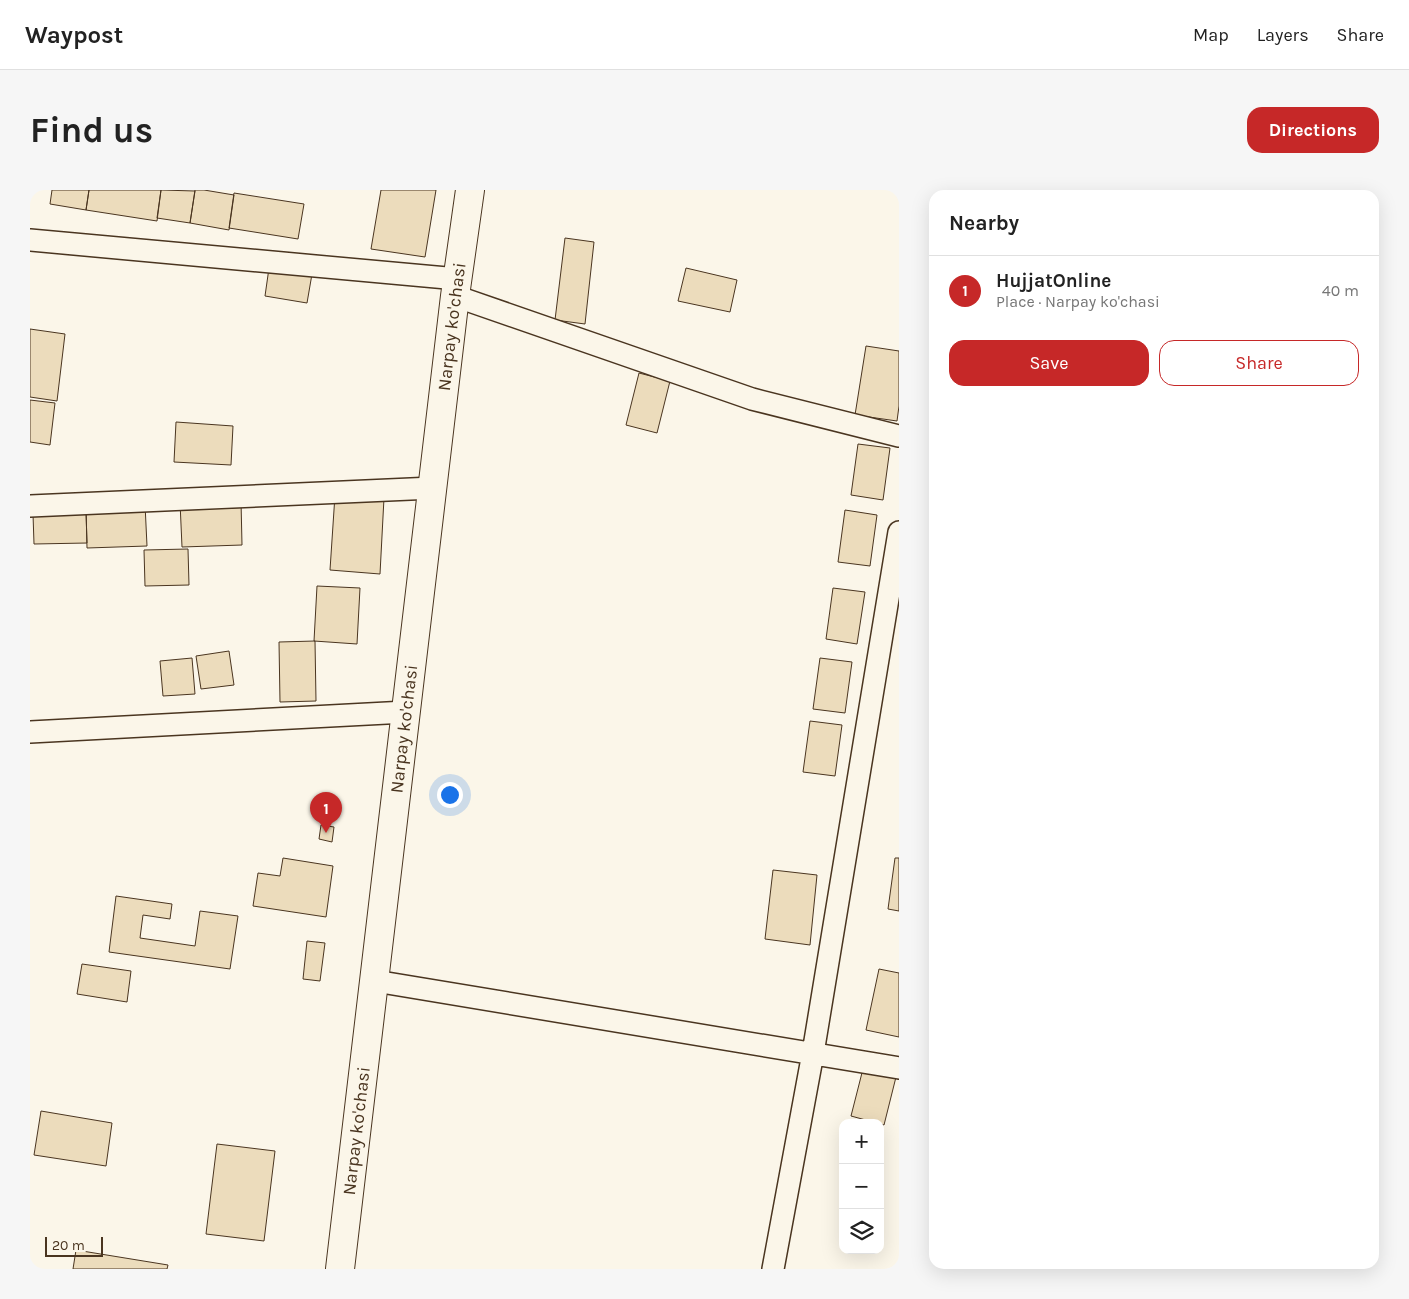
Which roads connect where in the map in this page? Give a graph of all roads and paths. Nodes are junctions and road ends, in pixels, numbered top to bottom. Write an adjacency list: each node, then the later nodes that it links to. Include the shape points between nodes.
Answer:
1 (470, 190): 3 (main road, Narpay ko'chasi)
2 (30, 240): 3 (street)
3 (457, 288): 4 (street, via 752,400); 5 (main road, Narpay ko'chasi)
4 (899, 436)
5 (433, 488): 6 (street); 8 (main road, Narpay ko'chasi)
6 (30, 506)
7 (899, 532): 11 (street)
8 (406, 712): 9 (street); 10 (main road, Narpay ko'chasi)
9 (30, 732)
10 (374, 981): 11 (street); 13 (main road, Narpay ko'chasi)
11 (813, 1053): 12 (street); 14 (street)
12 (899, 1068)
13 (340, 1269)
14 (773, 1269)

